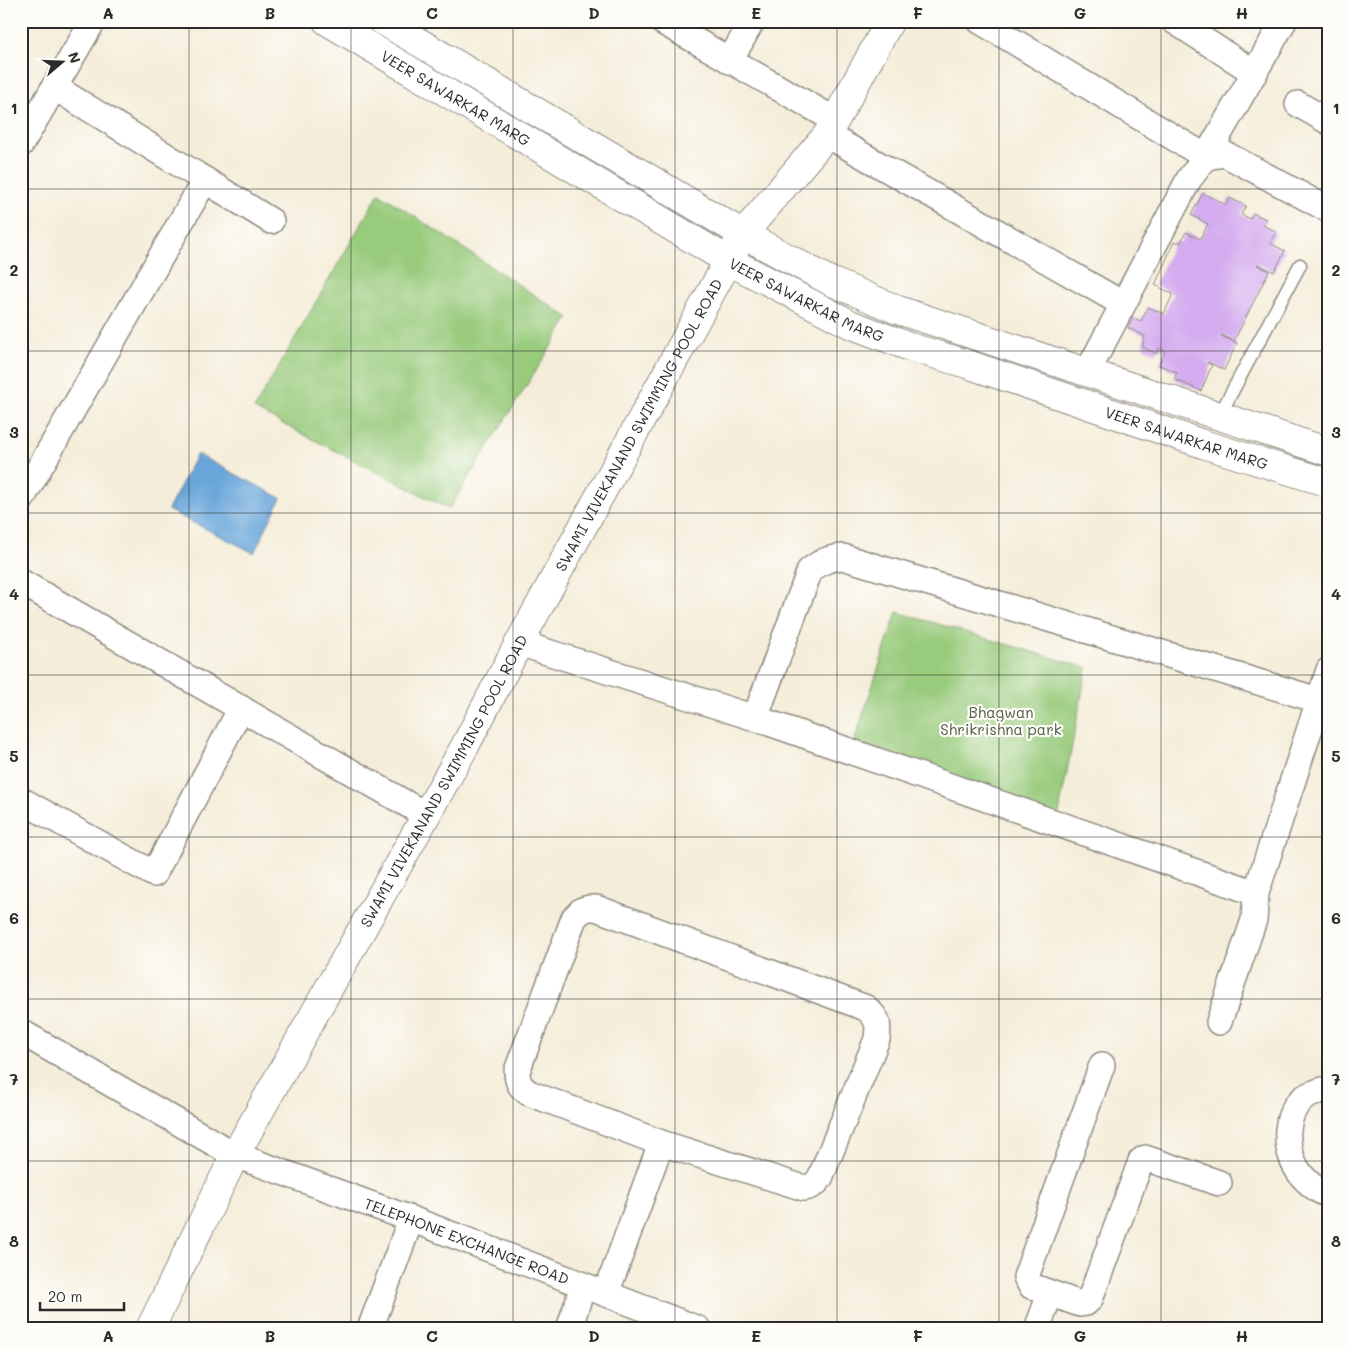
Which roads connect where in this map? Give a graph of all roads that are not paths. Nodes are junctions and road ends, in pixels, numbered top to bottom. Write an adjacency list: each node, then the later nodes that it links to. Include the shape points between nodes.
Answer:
1 (93, 21): 12 (street)
2 (327, 21): 22 (street, VEER SAWARKAR MARG)
3 (384, 21): 21 (street, VEER SAWARKAR MARG)
4 (661, 21): 10 (street)
5 (752, 21): 10 (street)
6 (890, 21): 15 (street, SWAMI VIVEKANAND SWIMMING POOL ROAD)
7 (980, 21): 17 (street)
8 (1174, 21): 11 (street)
9 (1284, 21): 11 (street)
10 (730, 60): 15 (street)
11 (1255, 73): 17 (street)
12 (54, 87): 16 (street); 18 (street)
13 (1298, 104): 14 (street)
14 (1329, 122)
15 (831, 128): 21 (street, SWAMI VIVEKANAND SWIMMING POOL ROAD); 24 (street)
16 (21, 144)
17 (1206, 157): 19 (street, via 1225,154); 24 (street, via 1189,179)
18 (205, 180): 20 (street); 29 (street)
19 (1329, 210)
20 (271, 220)
21 (743, 234): 22 (street, SWAMI VIVEKANAND SWIMMING POOL ROAD); 25 (street, VEER SAWARKAR MARG, via 830,281 898,310)
22 (728, 261): 28 (street, VEER SAWARKAR MARG, via 876,335); 31 (street, SWAMI VIVEKANAND SWIMMING POOL ROAD)
23 (1300, 265): 26 (lane)
24 (1123, 304): 25 (street)
25 (1087, 373): 26 (street, VEER SAWARKAR MARG)
26 (1219, 416): 27 (street, VEER SAWARKAR MARG)
27 (1329, 452)
28 (1329, 483)
29 (21, 500)
30 (21, 582): 33 (street)
31 (519, 643): 35 (street); 37 (street, SWAMI VIVEKANAND SWIMMING POOL ROAD)
32 (1329, 670): 34 (street)
33 (241, 708): 36 (street, via 154,874); 37 (street)
34 (1321, 708): 35 (street, via 843,557 829,558 810,570); 38 (street)
35 (755, 718): 38 (street)
36 (21, 800)
37 (426, 815): 44 (street, SWAMI VIVEKANAND SWIMMING POOL ROAD)
38 (1256, 893): 39 (street, via 1254,920)
39 (1218, 1022)
40 (21, 1032): 44 (street, TELEPHONE EXCHANGE ROAD)
41 (1102, 1065): 50 (street, via 1026,1278 1031,1286)
42 (1329, 1089): 46 (street, via 1304,1096 1288,1124 1288,1139 1293,1161 1302,1176)
43 (661, 1143): 43 (street, via 804,1188 810,1187 820,1178 877,1038 879,1024 874,1015 866,1008 596,908 582,910 574,918 517,1080 529,1093); 49 (street)
44 (235, 1155): 47 (street, TELEPHONE EXCHANGE ROAD); 51 (street, SWAMI VIVEKANAND SWIMMING POOL ROAD)
45 (1218, 1183): 50 (street, via 1145,1158 1141,1161 1090,1299 1080,1304)
46 (1329, 1195)
47 (411, 1219): 48 (street, TELEPHONE EXCHANGE ROAD); 52 (street)
48 (583, 1286): 49 (street, TELEPHONE EXCHANGE ROAD); 53 (street)
49 (606, 1294): 54 (street, TELEPHONE EXCHANGE ROAD)
50 (1050, 1294): 55 (street)
51 (150, 1329)
52 (370, 1329)
53 (569, 1329)
54 (698, 1329)
55 (1037, 1329)

